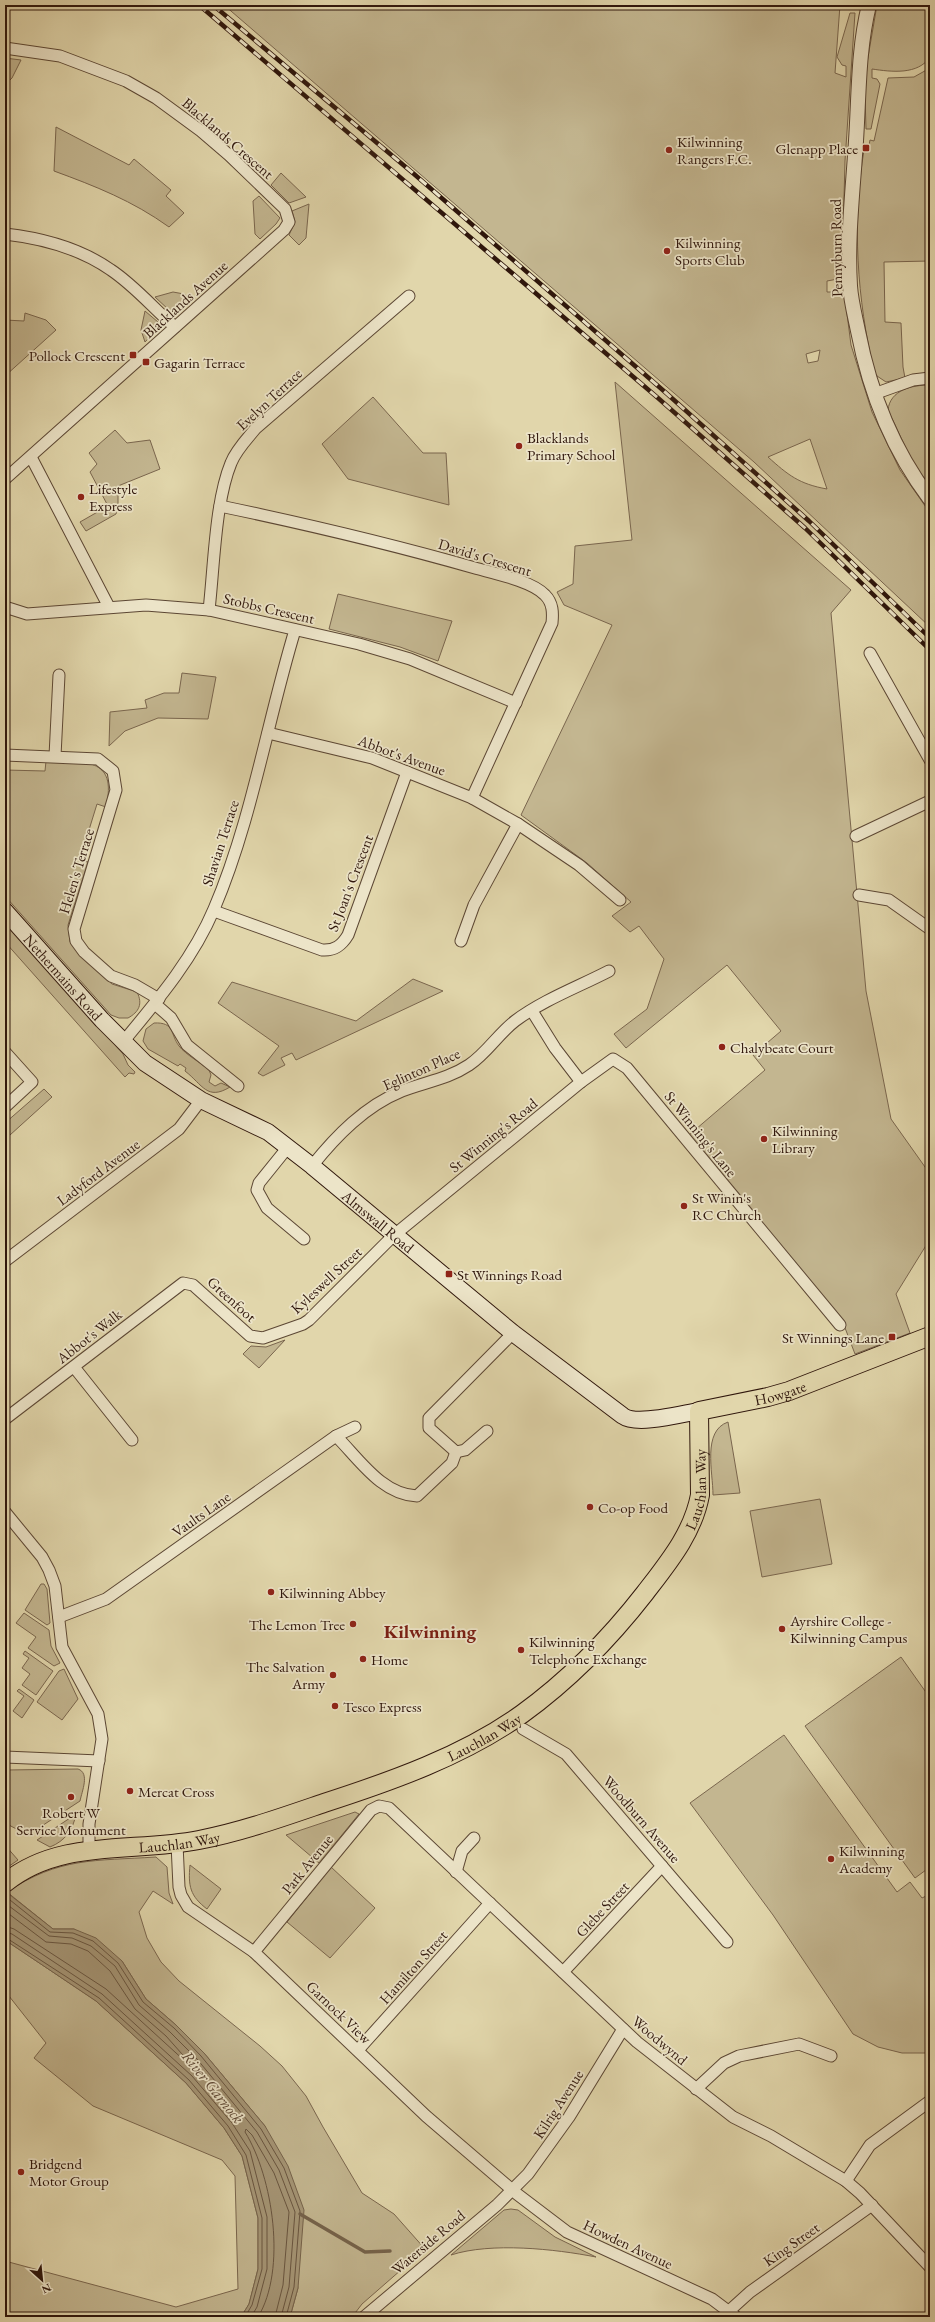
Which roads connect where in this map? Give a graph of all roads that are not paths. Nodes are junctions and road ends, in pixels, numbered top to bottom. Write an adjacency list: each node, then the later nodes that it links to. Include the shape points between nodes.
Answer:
1 (869, 5): 8 (street, Pennyburn Road, via 858,76 851,201 850,287 862,351)
2 (5, 48): 3 (street, Blacklands Crescent, via 60,56 126,81 156,98 229,155 285,209)
3 (289, 216): 6 (street, Blacklands Avenue, via 289,222 284,230)
4 (5, 234): 6 (street, via 55,244 87,256 111,270)
5 (409, 296): 12 (street, Evelyn Terrace, via 256,428 236,452)
6 (175, 327): 9 (street, Blacklands Avenue)
7 (930, 378): 8 (street, via 913,380)
8 (874, 394): 11 (street, Pennyburn Road, via 899,452)
9 (31, 457): 10 (street, Blacklands Avenue); 14 (street)
10 (5, 479)
11 (930, 499)
12 (220, 506): 15 (street, Evelyn Terrace); 19 (street, David's Crescent, via 426,554 495,574 540,591 546,595 552,606 552,623)
13 (5, 607): 14 (street, Stobbs Crescent, via 27,614)
14 (109, 607): 15 (street, Stobbs Crescent, via 146,605)
15 (209, 610): 16 (street, Stobbs Crescent)
16 (296, 630): 19 (street, Stobbs Crescent, via 410,659); 20 (street, Shavian Terrace)
17 (870, 653): 23 (street)
18 (59, 675): 22 (street)
19 (516, 703): 25 (street, David's Crescent)
20 (268, 733): 24 (street, Abbot's Avenue, via 372,758); 32 (street, Shavian Terrace, via 230,868)
21 (5, 755): 22 (street, Helen's Terrace)
22 (55, 756): 36 (street, Helen's Terrace, via 98,759 113,770 116,784 74,929 76,941 84,952 111,976 144,990)
23 (930, 760)
24 (407, 772): 25 (street, Abbot's Avenue); 32 (street, St Joan's Crescent, via 348,935 335,949 322,950)
25 (472, 798): 27 (street, Abbot's Avenue)
26 (930, 801): 28 (street)
27 (518, 824): 30 (street, Abbot's Avenue, via 579,865); 34 (street, via 474,905)
28 (856, 836)
29 (859, 896): 33 (street, via 889,900)
30 (620, 900)
31 (5, 911): 38 (main road, Nethermains Road)
32 (214, 911): 36 (street, Shavian Terrace)
33 (930, 929)
34 (461, 941)
35 (609, 971): 37 (street, Eglinton Place)
36 (157, 1002): 38 (street, Shavian Terrace); 42 (street, Helen's Terrace, via 171,1018 187,1044)
37 (532, 1010): 41 (street, via 555,1048); 46 (street, Eglinton Place, via 514,1022 485,1053 469,1065 442,1080 402,1091 365,1112 332,1141)
38 (123, 1042): 43 (main road, Almswall Road, via 152,1067)
39 (5, 1052): 44 (street, via 32,1082)
40 (614, 1059): 41 (street, St Winning's Road); 51 (street, St Winning's Lane, via 627,1068)
41 (581, 1082): 47 (street, St Winning's Road)
42 (238, 1086)
43 (201, 1100): 45 (main road, Almswall Road, via 268,1132); 49 (street, Ladyford Avenue, via 179,1129)
44 (5, 1107)
45 (288, 1147): 46 (main road, Almswall Road); 48 (street, via 259,1183 257,1190 267,1208)
46 (312, 1166): 47 (main road, Almswall Road)
47 (394, 1236): 52 (main road, Almswall Road); 53 (street, Kyleswell Street, via 303,1324 263,1338)
48 (304, 1239)
49 (5, 1261)
50 (193, 1285): 53 (street, Greenfoot); 55 (street, Abbot's Walk, via 188,1282 179,1285)
51 (840, 1325)
52 (513, 1333): 57 (main road, Almswall Road); 63 (street, via 429,1418 429,1428)
53 (250, 1336)
54 (930, 1336): 56 (main road, Howgate, via 790,1390)
55 (74, 1367): 58 (street, Abbot's Walk); 62 (street)
56 (699, 1411): 57 (main road, Howgate, via 642,1420 632,1420); 71 (main road, Lauchlan Way, via 700,1495 696,1513 686,1534 627,1616 557,1686 521,1715 494,1732 415,1770 268,1822)
57 (623, 1416)
58 (5, 1420)
59 (355, 1427): 61 (street, Vaults Lane)
60 (486, 1431): 63 (street, via 465,1450)
61 (336, 1436): 63 (street, via 380,1482 406,1496 417,1496 452,1463); 65 (street, Vaults Lane, via 106,1599)
62 (132, 1440)
63 (456, 1452)
64 (5, 1512): 65 (street, via 46,1564 55,1586)
65 (59, 1617): 68 (street, via 58,1631 62,1647 98,1714 102,1739)
66 (523, 1729): 73 (street, Woodburn Avenue, via 566,1754)
67 (5, 1757): 68 (street)
68 (100, 1762): 72 (street, via 89,1824)
69 (389, 1808): 74 (street, Woodwynd); 78 (street, Park Avenue, via 379,1806 371,1810)
70 (474, 1838): 74 (street, via 462,1851)
71 (177, 1844): 72 (main road, Lauchlan Way); 78 (street, Garnock View, via 179,1887 188,1907)
72 (89, 1850): 75 (main road, Lauchlan Way, via 51,1858)
73 (662, 1866): 77 (street, Woodburn Avenue); 79 (street, Glebe Street)
74 (456, 1872): 76 (street, Woodwynd)
75 (9, 1880)
76 (490, 1904): 79 (street, Woodwynd); 81 (street, Hamilton Street)
77 (727, 1942)
78 (254, 1952): 81 (street, Garnock View)
79 (563, 1972): 80 (street, Woodwynd)
80 (623, 2029): 83 (street, Woodwynd); 86 (street, Kilrig Avenue, via 550,2145)
81 (358, 2050): 86 (street, Garnock View, via 426,2116)
82 (831, 2056): 83 (street, via 799,2044 739,2056 724,2063)
83 (696, 2089): 85 (street, Woodwynd, via 733,2117 771,2136)
84 (930, 2101): 85 (street, via 870,2145)
85 (846, 2181): 87 (street, Woodwynd)
86 (512, 2190): 89 (street, Howden Avenue, via 567,2232 712,2300); 90 (street, Waterside Road)
87 (872, 2205): 88 (street, Woodwynd); 89 (street, King Street, via 750,2292)
88 (930, 2266)
89 (733, 2314)
90 (364, 2317)

